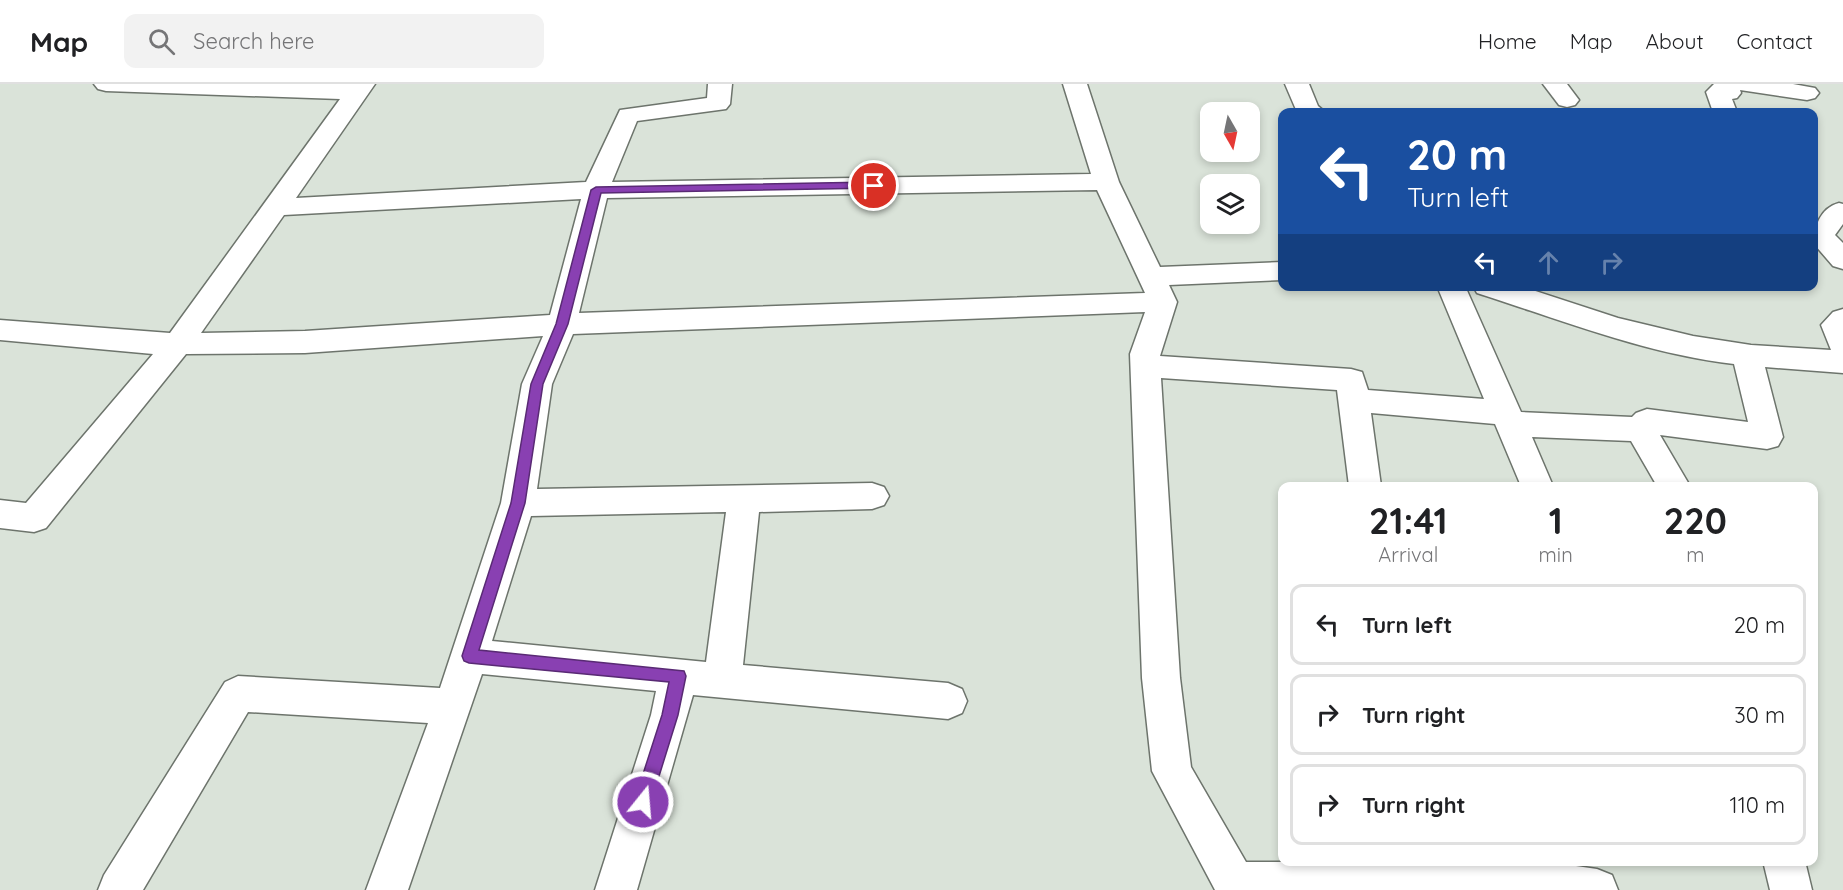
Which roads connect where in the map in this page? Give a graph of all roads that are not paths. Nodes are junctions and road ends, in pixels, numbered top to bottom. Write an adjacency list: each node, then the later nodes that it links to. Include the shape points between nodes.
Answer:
1 (106, 84): 7 (street)
2 (720, 84): 12 (street, via 718,104 628,115)
3 (1075, 84): 11 (street)
4 (1297, 84): 9 (street)
5 (1726, 84): 10 (street, via 1729,93 1718,92)
6 (1744, 84): 8 (street)
7 (360, 88): 13 (street)
8 (1808, 97)
9 (1307, 108)
10 (1724, 108)
11 (1106, 182): 12 (street); 19 (street)
12 (596, 190): 13 (street); 25 (street)
13 (275, 207): 27 (street)
14 (1839, 211): 15 (street)
15 (1818, 234)
16 (1818, 236): 17 (street)
17 (1843, 260)
18 (1278, 271): 19 (street, via 1185,277)
19 (1157, 289): 25 (street); 31 (street)
20 (1453, 291): 33 (street)
21 (1502, 291): 23 (street)
22 (1569, 291): 23 (street)
23 (1575, 315): 29 (street, via 1694,347)
24 (1843, 318): 28 (street, via 1836,325)
25 (562, 324): 27 (street, via 305,342); 40 (street, via 537,384)
26 (0, 330): 27 (street)
27 (178, 344): 41 (street, via 34,518)
28 (1843, 346)
29 (1747, 354): 30 (street); 34 (street, via 1767,437 1647,421)
30 (1843, 362)
31 (1146, 366): 32 (street, via 1351,380); 49 (street, via 1161,678 1172,771)
32 (1355, 400): 33 (street); 35 (street)
33 (1508, 418): 34 (street); 36 (street)
34 (1640, 429): 37 (street)
35 (1365, 482)
36 (1535, 482)
37 (1672, 482)
38 (872, 496): 39 (street)
39 (744, 499): 40 (street); 44 (street)
40 (518, 503): 42 (street)
41 (0, 514)
42 (469, 656): 43 (street); 46 (street)
43 (678, 676): 44 (street); 52 (street, via 670,715)
44 (722, 682): 45 (street)
45 (948, 701)
46 (453, 707): 50 (street, via 238,694); 51 (street)
47 (1785, 866): 54 (street)
48 (1389, 870): 49 (street); 53 (street, via 1488,876)
49 (1237, 887)
50 (119, 890)
51 (387, 890)
52 (616, 890)
53 (1597, 890)
54 (1791, 890)

